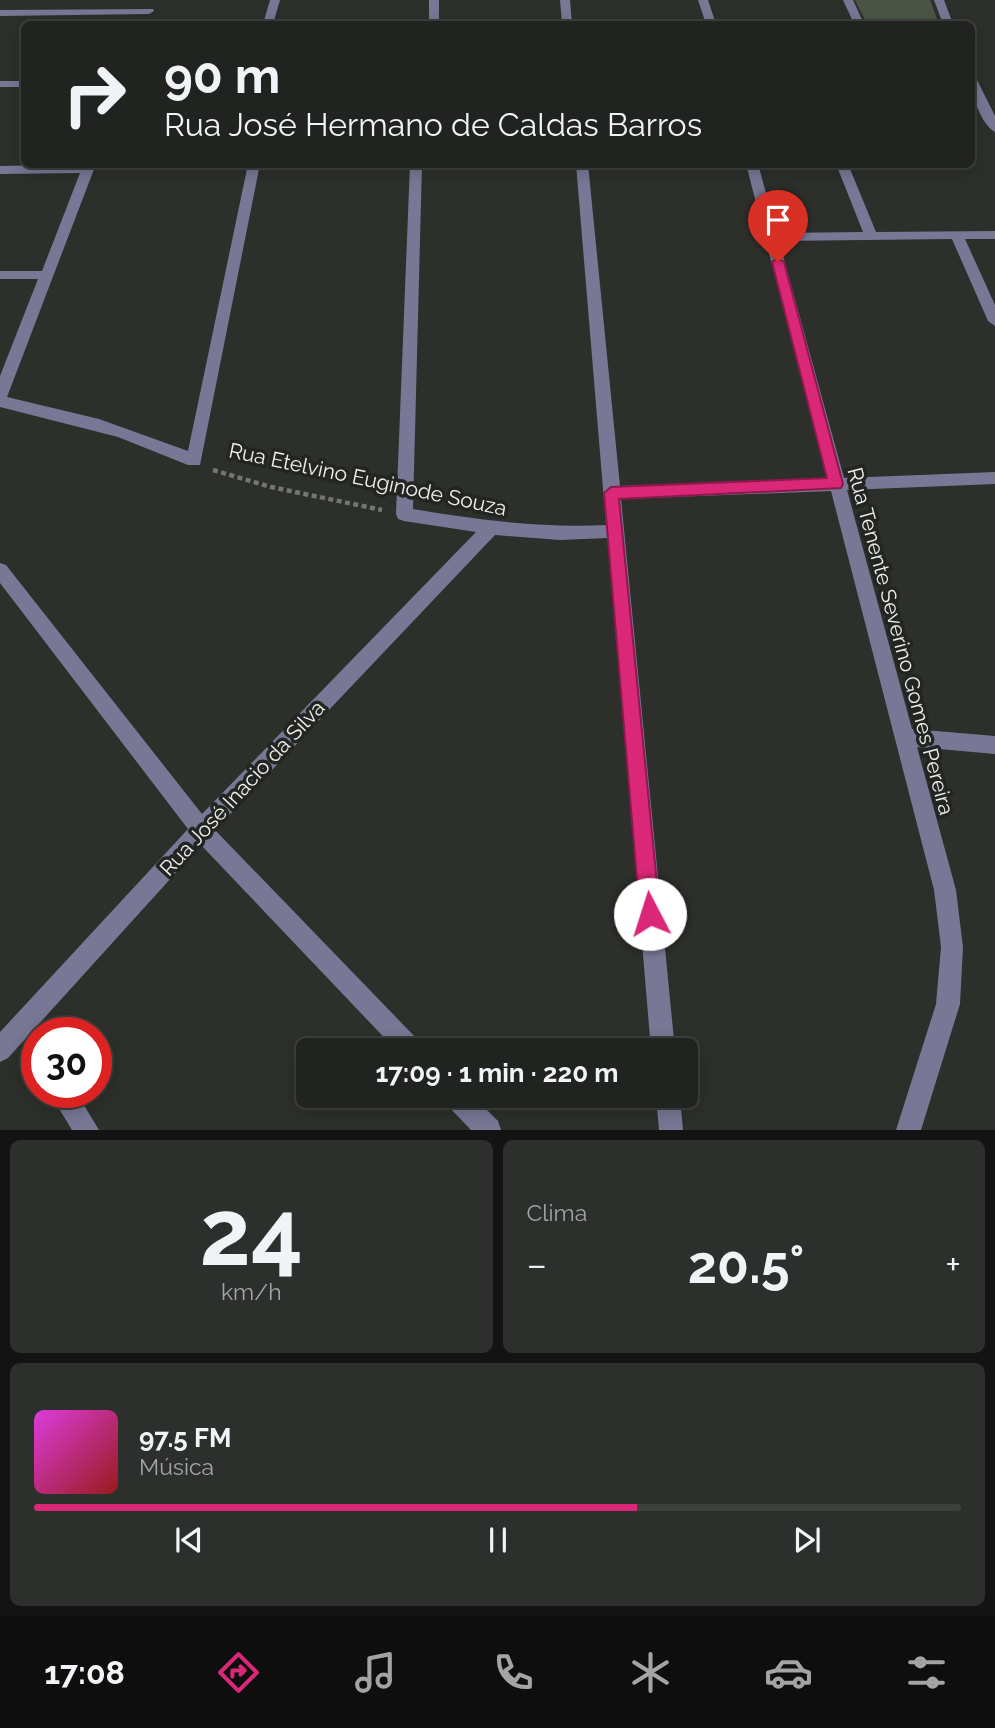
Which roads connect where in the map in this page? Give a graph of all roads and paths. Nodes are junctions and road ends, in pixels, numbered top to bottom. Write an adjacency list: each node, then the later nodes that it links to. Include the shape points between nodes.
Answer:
1 (275, 0): 9 (street)
2 (433, 0): 10 (street)
3 (565, 0): 11 (street)
4 (704, 0): 12 (street)
5 (848, 0): 13 (street)
6 (939, 0): 14 (street)
7 (151, 5): 8 (street)
8 (0, 13)
9 (269, 21)
10 (434, 21)
11 (567, 21)
12 (710, 21)
13 (858, 21)
14 (947, 21)
15 (0, 84): 16 (street)
16 (21, 84)
17 (977, 86): 18 (street)
18 (995, 128)
19 (59, 168): 26 (street)
20 (89, 168): 32 (street)
21 (253, 168): 36 (street)
22 (416, 168): 40 (street)
23 (582, 168): 39 (street)
24 (753, 168): 30 (street, Rua Tenente Severino Gomes Pereira)
25 (844, 168): 28 (street)
26 (0, 170)
27 (995, 235): 29 (street)
28 (871, 236): 29 (street); 30 (street)
29 (957, 236): 33 (street)
30 (771, 237): 38 (street, Rua Tenente Severino Gomes Pereira)
31 (0, 275): 32 (street)
32 (48, 275): 34 (street)
33 (995, 321)
34 (0, 395)
35 (0, 401): 36 (street, via 155,442)
36 (194, 461): 40 (path, Rua Etelvino Euginode Souza, via 271,487)
37 (995, 478): 38 (street)
38 (835, 484): 39 (street); 44 (street, Rua Tenente Severino Gomes Pereira)
39 (611, 493): 42 (street)
40 (404, 514): 41 (street, Rua Etelvino Euginode Souza)
41 (489, 530): 42 (street, Rua Etelvino Euginode Souza, via 572,535); 46 (street, Rua José Inacio da Silva)
42 (614, 531): 48 (street)
43 (0, 570): 46 (street)
44 (904, 737): 45 (street); 56 (street, Rua Tenente Severino Gomes Pereira, via 945,890 952,947 948,1004)
45 (995, 745)
46 (201, 830): 47 (street); 49 (street, Rua José Inacio da Silva)
47 (400, 1038)
48 (662, 1038)
49 (0, 1050)
50 (72, 1108): 53 (street)
51 (468, 1108): 54 (street)
52 (669, 1108): 55 (street)
53 (87, 1129)
54 (489, 1129)
55 (671, 1129)
56 (908, 1129)

